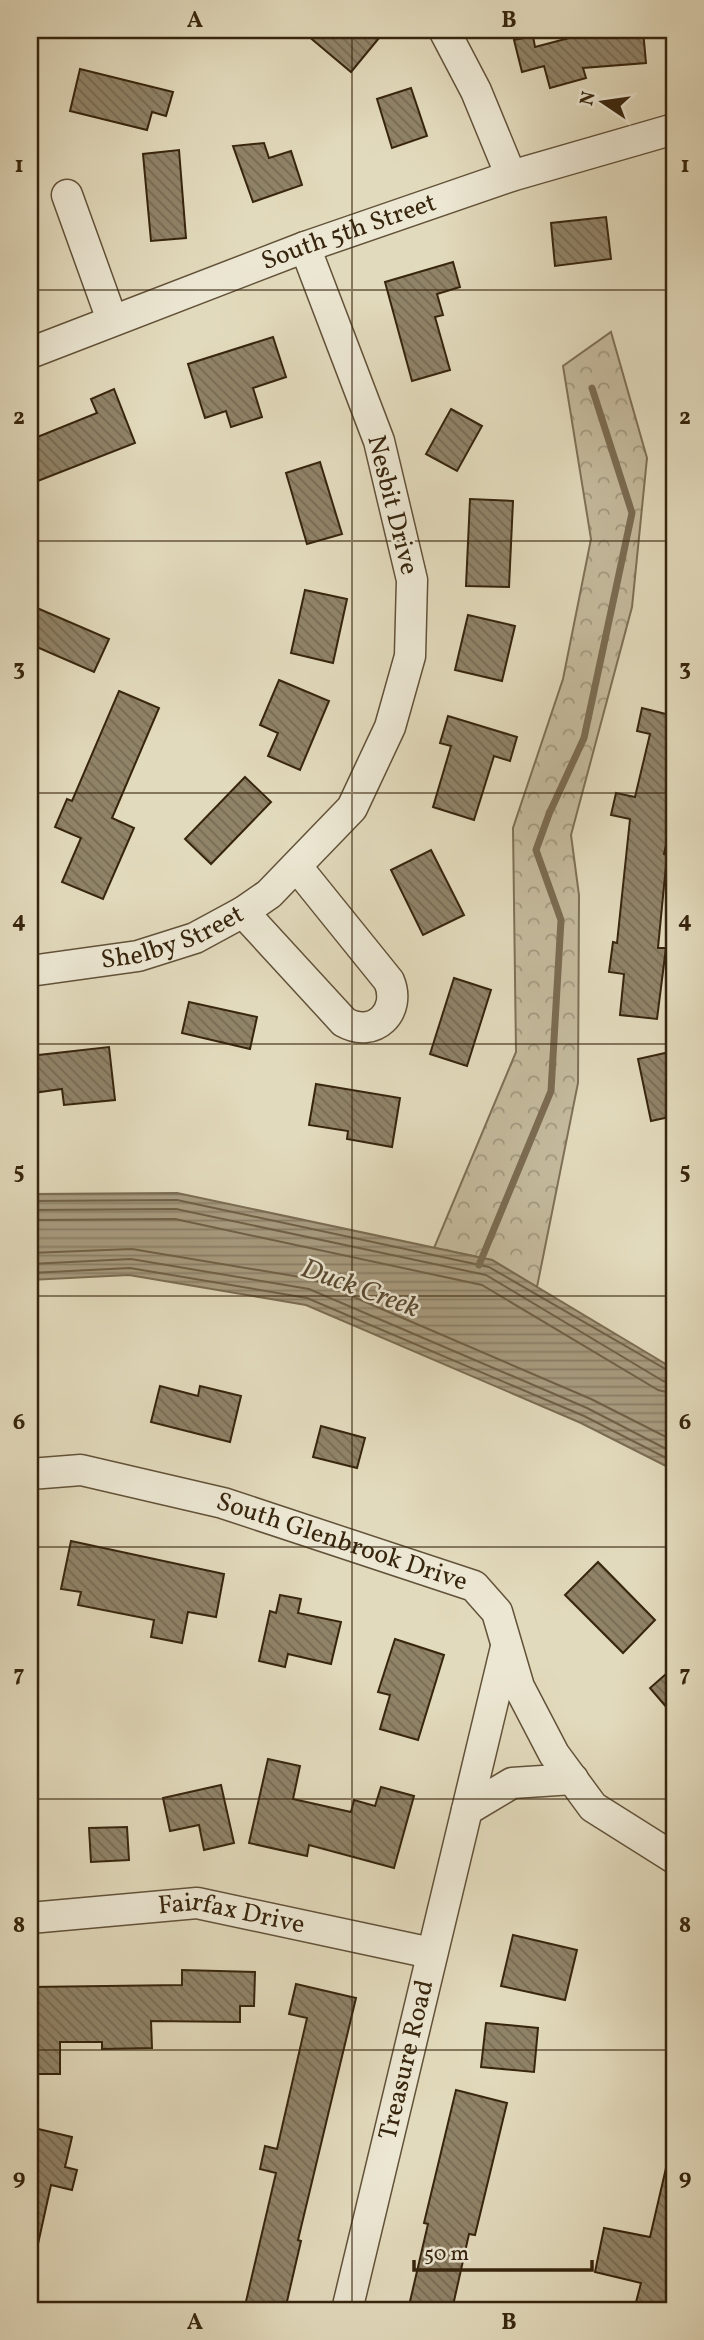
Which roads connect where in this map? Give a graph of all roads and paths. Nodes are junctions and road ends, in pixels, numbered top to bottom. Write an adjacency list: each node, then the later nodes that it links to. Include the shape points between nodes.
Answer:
1 (444, 30): 3 (street, via 476,91)
2 (674, 129): 3 (street, South 5th Street)
3 (511, 176): 5 (street, South 5th Street)
4 (67, 195): 6 (street)
5 (305, 247): 6 (street, South 5th Street); 8 (street, Nesbit Drive, via 379,441 412,580 410,656 390,727 352,808)
6 (112, 320): 7 (street, South 5th Street)
7 (30, 353)
8 (296, 867): 9 (street, Shelby Street); 9 (street, via 389,981 394,999 380,1023 362,1028 344,1021)
9 (243, 912): 10 (street, Shelby Street, via 195,938 138,956)
10 (30, 971)
11 (30, 1474): 12 (street, South Glenbrook Drive, via 81,1470 223,1503 417,1565 474,1586 497,1612)
12 (507, 1646): 13 (street, South Glenbrook Drive, via 519,1687 554,1754); 14 (street, Treasure Road)
13 (573, 1779): 14 (street, via 512,1783); 15 (street, South Glenbrook Drive, via 593,1807)
14 (467, 1810): 17 (street, Treasure Road)
15 (674, 1858)
16 (30, 1918): 17 (street, Fairfax Drive, via 197,1903)
17 (431, 1954): 18 (street, Treasure Road)
18 (347, 2310)

